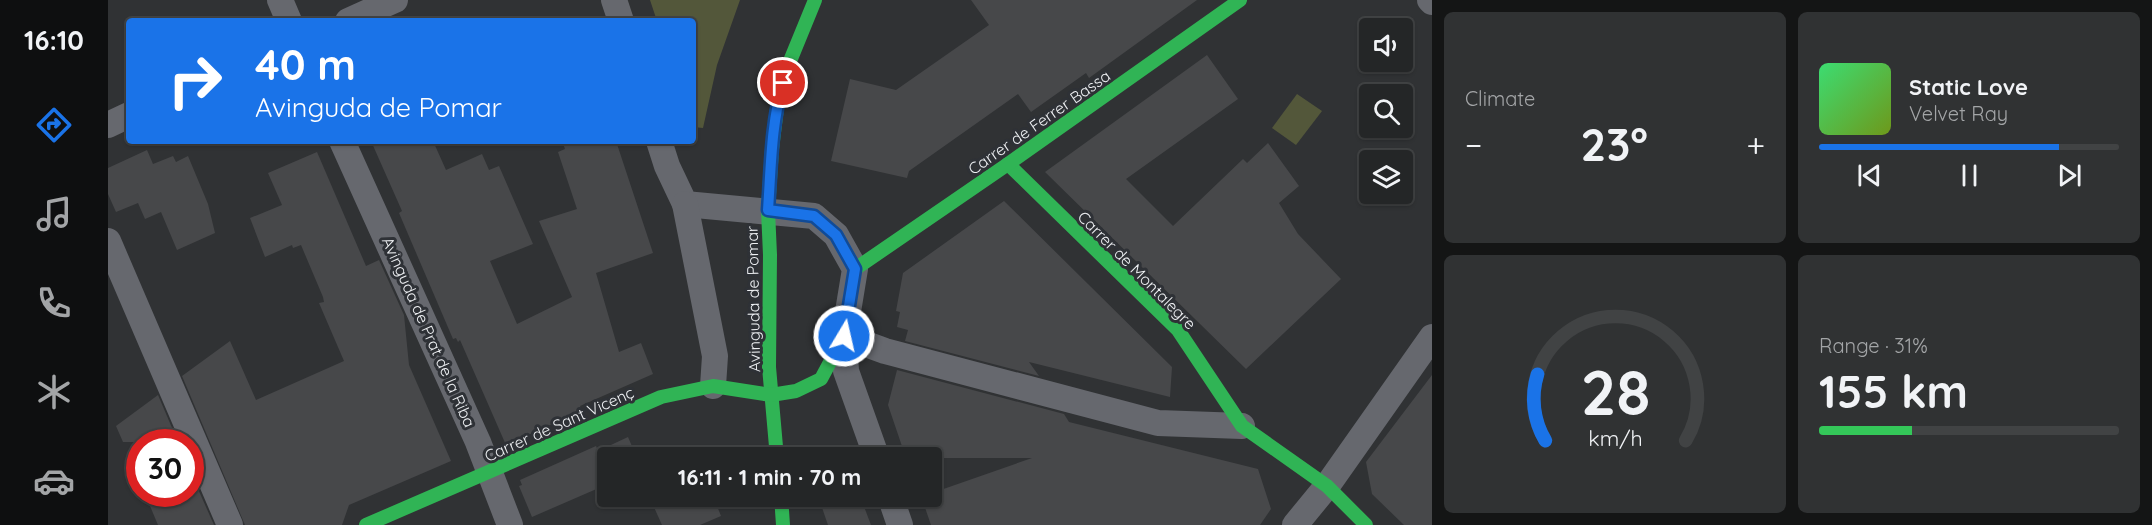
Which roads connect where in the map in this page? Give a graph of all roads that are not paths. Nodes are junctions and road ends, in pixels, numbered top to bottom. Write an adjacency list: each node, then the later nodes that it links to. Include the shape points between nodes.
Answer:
1 (280, 0): 6 (street)
2 (395, 0): 7 (street)
3 (614, 0): 8 (street)
4 (815, 0): 15 (street, Avinguda de Pomar, via 778,100)
5 (1240, 0): 13 (street, Carrer de Ferrer Bassa)
6 (288, 18)
7 (355, 18)
8 (620, 18)
9 (126, 116): 10 (street)
10 (108, 125)
11 (343, 144): 25 (street, Avinguda de Prat de la Riba)
12 (660, 144): 14 (street)
13 (1008, 164): 17 (street, Carrer de Ferrer Bassa); 22 (street, Carrer de Montalegre, via 1178,330)
14 (685, 204): 15 (street); 20 (street, via 715,356)
15 (768, 210): 17 (street, via 814,216 836,235); 21 (street, Avinguda de Pomar)
16 (108, 241): 29 (street)
17 (855, 269): 18 (street)
18 (844, 336): 21 (street, Avinguda de Pomar, via 821,379 796,391); 22 (street, via 885,351 1158,423); 24 (street, via 846,371)
19 (1432, 337): 26 (street)
20 (712, 386): 21 (street, Carrer de Sant Vicenç); 25 (street, Carrer de Sant Vicenç, via 661,396)
21 (771, 395): 23 (street)
22 (1242, 426): 26 (street, Carrer de Montalegre)
23 (776, 447)
24 (873, 447)
25 (491, 472): 30 (street, Carrer de Sant Vicenç); 31 (street, Avinguda de Prat de la Riba)
26 (1327, 486): 34 (street); 35 (street, Carrer de Montalegre)
27 (782, 507): 32 (street)
28 (894, 507): 33 (street)
29 (230, 525)
30 (366, 525)
31 (510, 525)
32 (783, 525)
33 (900, 525)
34 (1295, 525)
35 (1366, 525)

